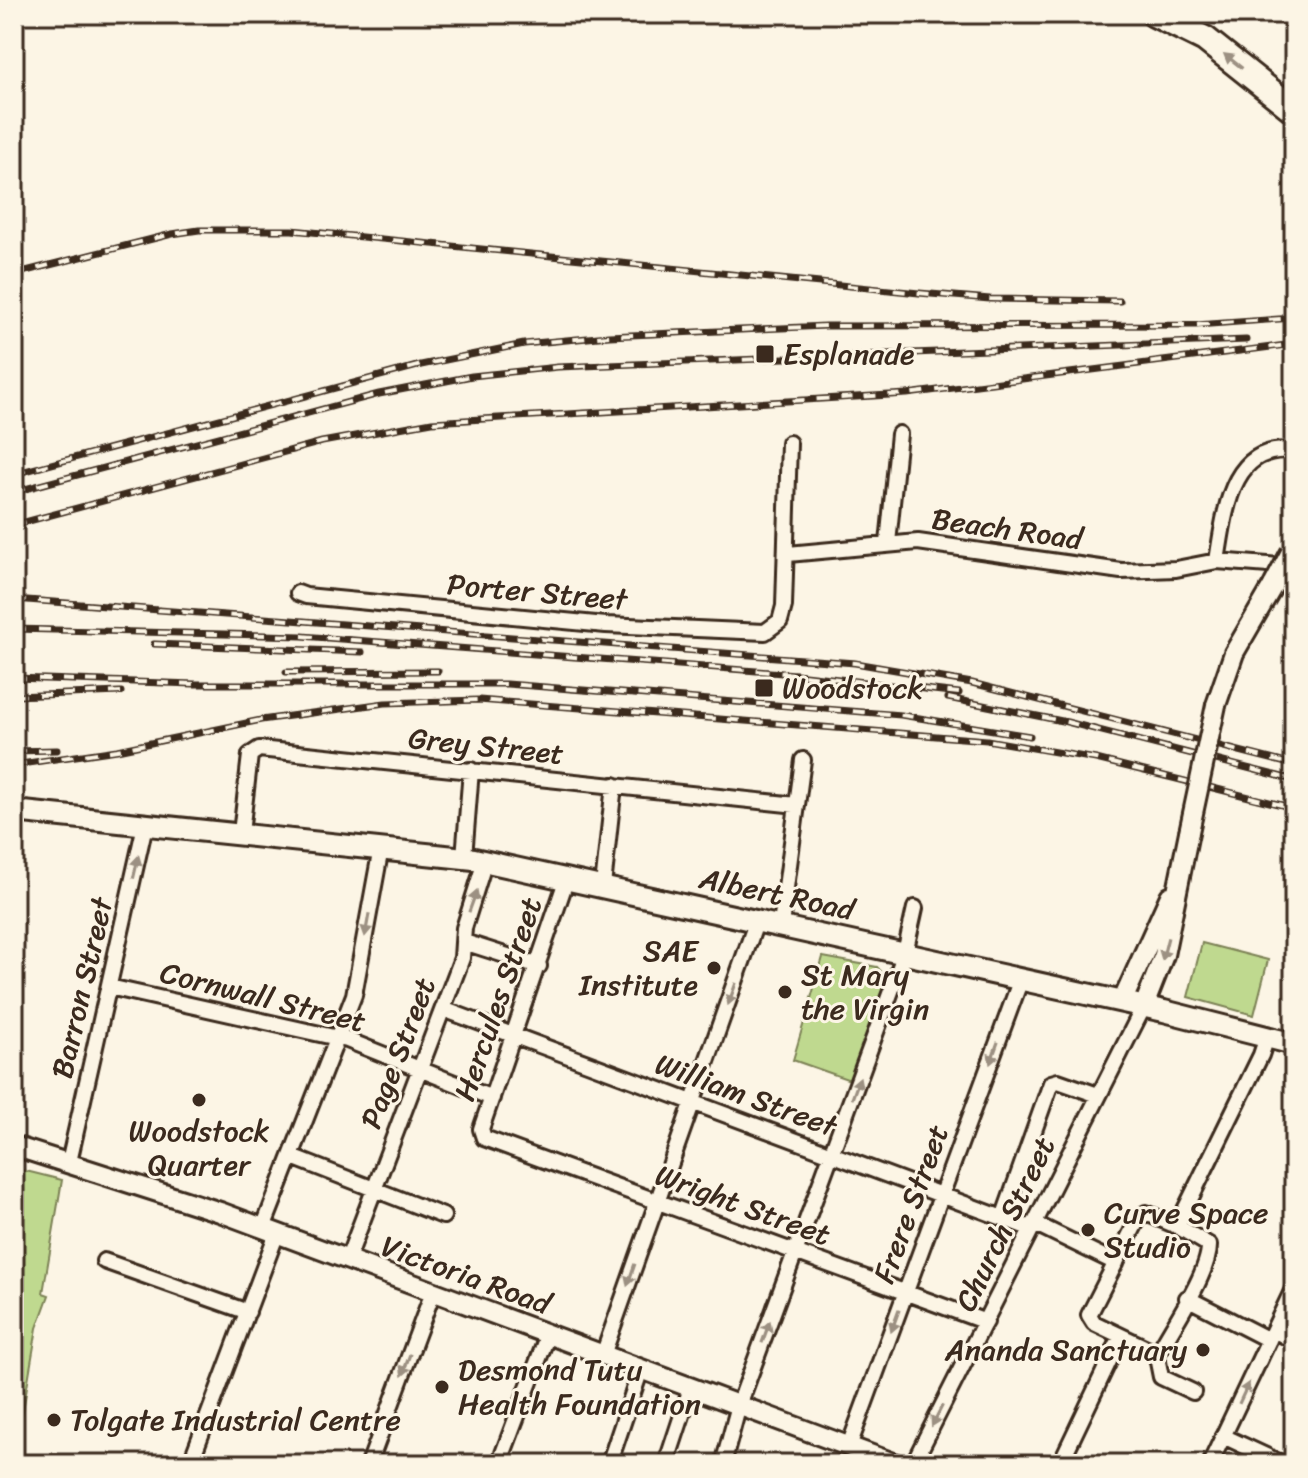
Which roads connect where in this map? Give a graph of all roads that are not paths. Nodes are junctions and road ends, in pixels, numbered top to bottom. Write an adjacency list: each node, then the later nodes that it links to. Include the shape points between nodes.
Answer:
1 (1154, 14): 2 (highway, one-way to 1, via 1205,39)
2 (1294, 110)
3 (899, 434): 6 (street)
4 (789, 443): 7 (street)
5 (1294, 451): 9 (street, via 1263,452 1238,474)
6 (888, 543): 7 (street, Beach Road); 9 (street, Beach Road, via 969,547 1121,571)
7 (788, 554): 10 (street, Porter Street, via 780,621 772,629 753,633 546,620)
8 (1293, 555): 9 (street, Beach Road); 21 (main road, bridge, via 1234,653 1216,705)
9 (1217, 561)
10 (298, 593)
11 (803, 760): 14 (street)
12 (471, 770): 13 (street, Grey Street); 17 (street, Grey Street, via 252,750); 19 (street)
13 (614, 785): 14 (street, Grey Street); 23 (street)
14 (797, 805): 26 (street)
15 (14, 811): 16 (main road, Albert Road)
16 (145, 825): 17 (main road, Albert Road); 31 (street, Barron Street, one-way to 16)
17 (241, 833): 18 (main road, Albert Road)
18 (381, 848): 19 (main road, Albert Road); 36 (street, one-way to 36, via 359,972)
19 (464, 857): 20 (main road, Albert Road)
20 (485, 861): 22 (main road, Albert Road); 27 (street, Page Street, one-way to 20)
21 (1183, 868): 32 (main road); 33 (main road, one-way to 33, via 1164,955)
22 (567, 878): 23 (main road, Albert Road); 29 (street, Hercules Street)
23 (603, 886): 25 (main road, Albert Road)
24 (915, 908): 28 (street)
25 (757, 920): 26 (main road, Albert Road); 42 (street, one-way to 42)
26 (781, 925): 28 (main road, Albert Road)
27 (464, 942): 29 (street); 34 (street, Page Street)
28 (905, 953): 30 (main road, Albert Road); 45 (street, one-way to 28)
29 (539, 966): 37 (street, Hercules Street)
30 (1021, 979): 32 (main road, Albert Road); 49 (street, Frere Street, one-way to 49)
31 (109, 987): 36 (street, Cornwall Street); 47 (street, Barron Street)
32 (1122, 1002): 33 (main road, Albert Road)
33 (1144, 1006): 35 (main road, Albert Road); 40 (street, Church Street)
34 (443, 1009): 37 (street, William Street); 39 (street, Page Street)
35 (1267, 1037): 38 (main road, Albert Road); 54 (street)
36 (339, 1038): 39 (street, Cornwall Street); 46 (street)
37 (513, 1038): 41 (street, Hercules Street); 42 (street, William Street)
38 (1294, 1044)
39 (421, 1069): 41 (street, Cornwall Street); 48 (street, Page Street)
40 (1098, 1095): 52 (street, via 1051,1083); 53 (street, Church Street)
41 (492, 1098): 43 (street, Hercules Street)
42 (692, 1102): 45 (street, William Street); 50 (street)
43 (483, 1136): 50 (street, Wright Street)
44 (14, 1146): 47 (main road, Victoria Road)
45 (831, 1154): 49 (street, William Street); 56 (street)
46 (292, 1157): 48 (street); 55 (street)
47 (69, 1162): 55 (main road, Victoria Road)
48 (374, 1191): 51 (street); 58 (street, Page Street)
49 (942, 1195): 52 (street, William Street); 62 (street, Frere Street)
50 (657, 1201): 56 (street, Wright Street); 71 (street, one-way to 71)
51 (443, 1216)
52 (1003, 1218): 53 (street, William Street)
53 (1033, 1226): 59 (street, William Street); 65 (street, Church Street)
54 (1177, 1226): 59 (street, via 1150,1213 1142,1215); 63 (street, via 1209,1245)
55 (270, 1231): 58 (main road, Victoria Road); 64 (street)
56 (794, 1252): 62 (street, Wright Street); 75 (street, one-way to 56)
57 (104, 1261): 64 (street)
58 (347, 1261): 61 (main road, Victoria Road)
59 (1116, 1263): 68 (street, via 1089,1315)
60 (1294, 1287): 67 (street)
61 (433, 1292): 66 (main road, Victoria Road); 79 (street, one-way to 79)
62 (906, 1293): 65 (street, Wright Street); 77 (street, Frere Street, one-way to 77)
63 (1187, 1298): 67 (street); 70 (street)
64 (248, 1312): 78 (street)
65 (986, 1322): 85 (street, Church Street, one-way to 85)
66 (548, 1334): 71 (main road, Victoria Road); 80 (street)
67 (1271, 1335): 69 (street); 76 (street, one-way to 67)
68 (1121, 1336): 70 (street); 86 (street)
69 (1294, 1341)
70 (1156, 1352): 74 (street, via 1161,1377)
71 (603, 1355): 72 (main road, Victoria Road)
72 (641, 1369): 73 (main road, Victoria Road); 81 (street)
73 (691, 1388): 75 (main road, Victoria Road); 82 (street)
74 (1193, 1392)
75 (739, 1405): 77 (main road, Victoria Road); 83 (street)
76 (1223, 1436): 87 (street); 88 (street)
77 (849, 1446): 84 (main road, Victoria Road)
78 (190, 1464)
79 (369, 1464)
80 (499, 1464)
81 (609, 1464)
82 (666, 1464)
83 (723, 1464)
84 (896, 1464)
85 (913, 1464)
86 (1060, 1464)
87 (1210, 1464)
88 (1283, 1464)

